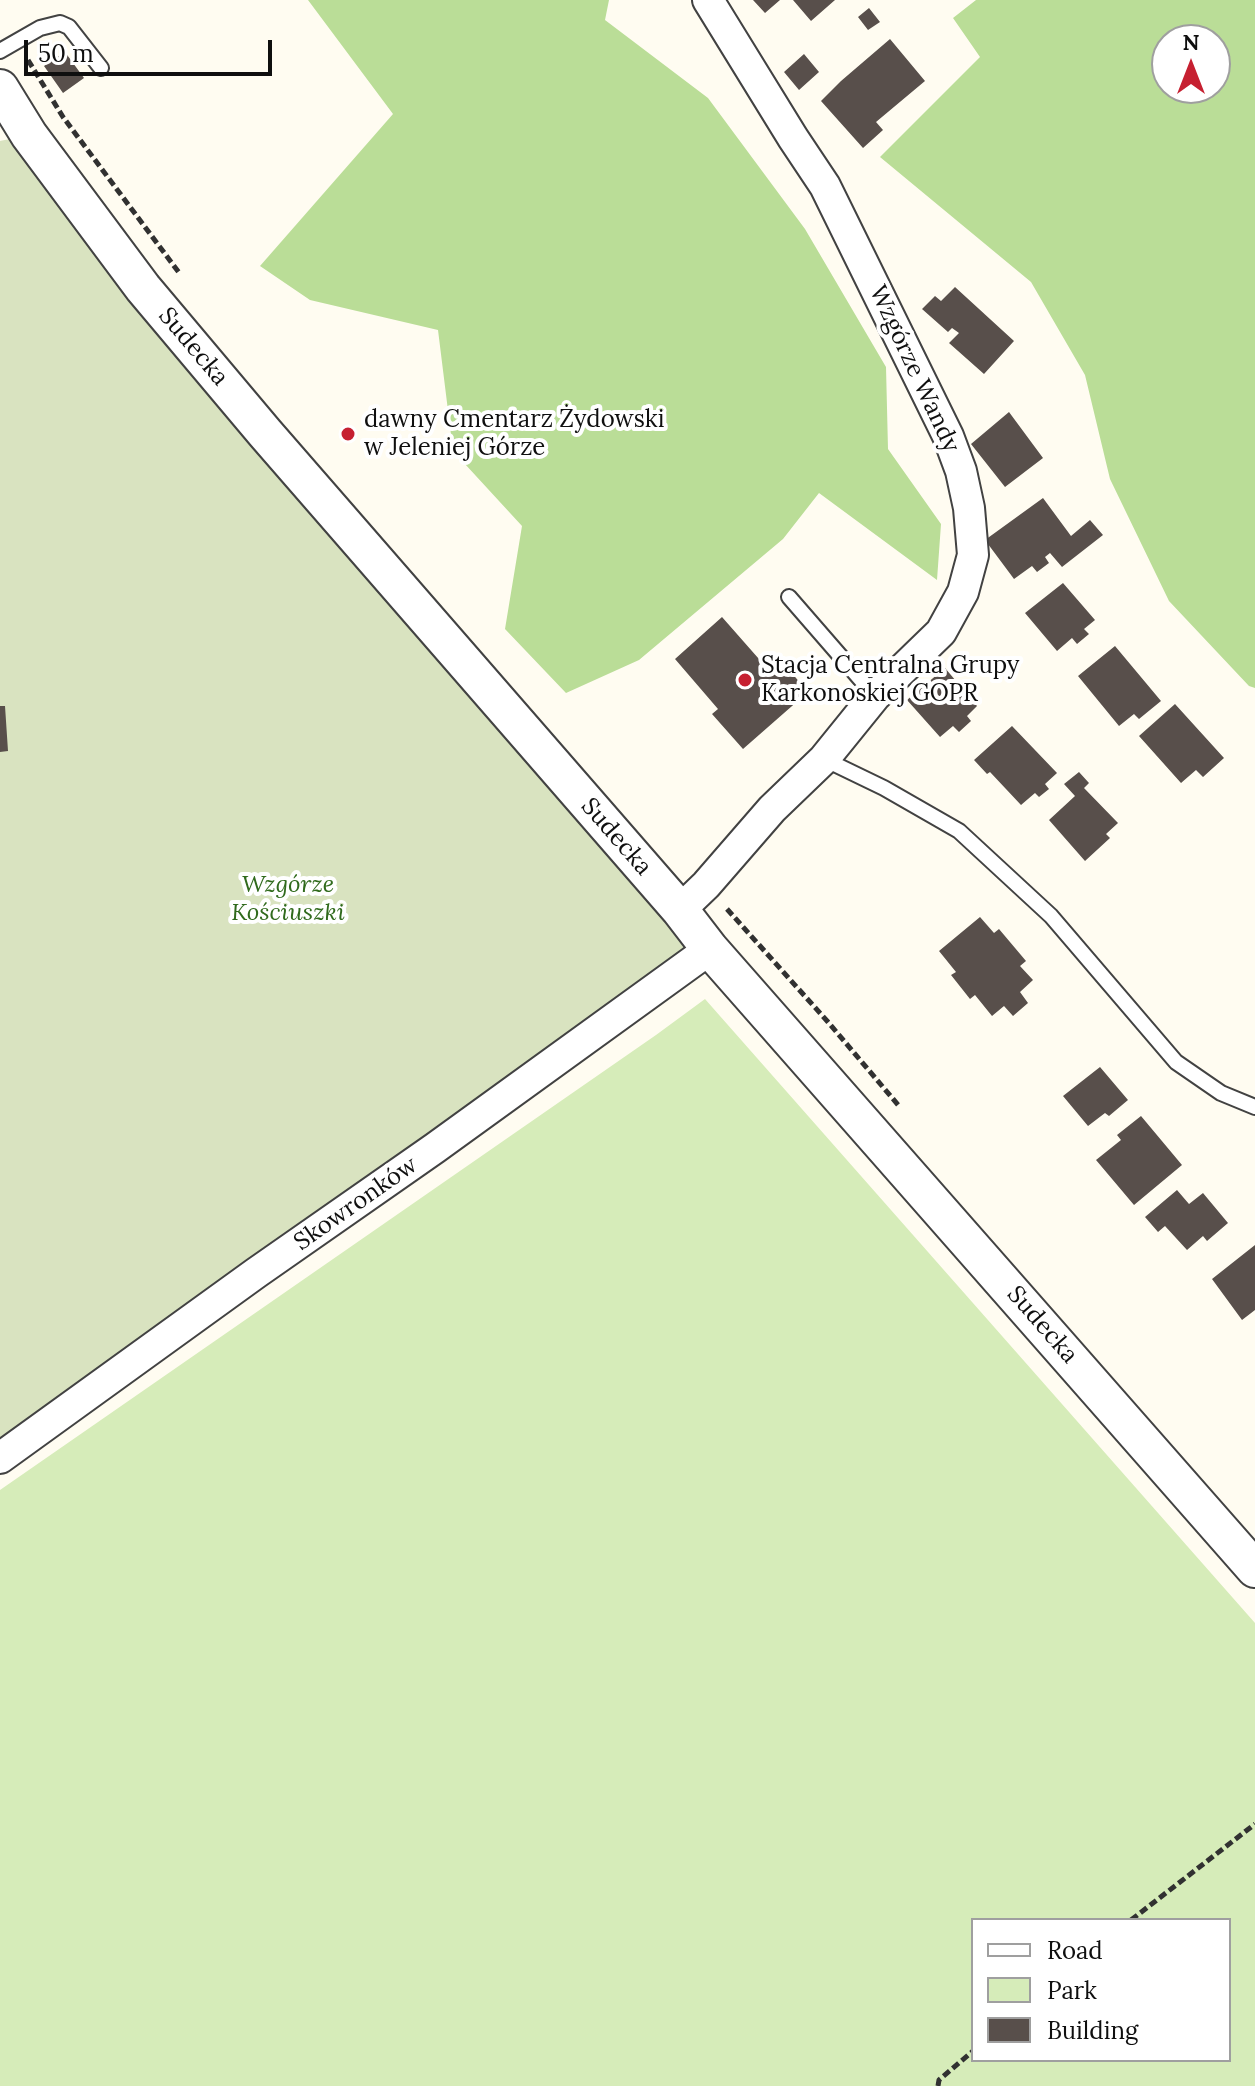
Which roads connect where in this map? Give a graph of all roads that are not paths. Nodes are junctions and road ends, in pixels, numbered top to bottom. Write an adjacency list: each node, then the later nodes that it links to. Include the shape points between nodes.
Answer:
1 (708, 0): 6 (street, Wzgórze Wandy, via 825,186 961,471 973,555 963,592 941,632)
2 (0, 51): 3 (lane, via 60,23)
3 (101, 68)
4 (0, 88): 8 (street, Sudecka, via 143,288)
5 (789, 597): 6 (lane)
6 (875, 696): 7 (street, Wzgórze Wandy)
7 (824, 759): 8 (street, Wzgórze Wandy); 10 (lane, via 959,831 1051,916 1176,1062 1221,1093)
8 (680, 910): 9 (street, Sudecka)
9 (710, 949): 11 (street, Skowronków); 12 (street, Sudecka)
10 (1255, 1107)
11 (0, 1458)
12 (1255, 1569)

